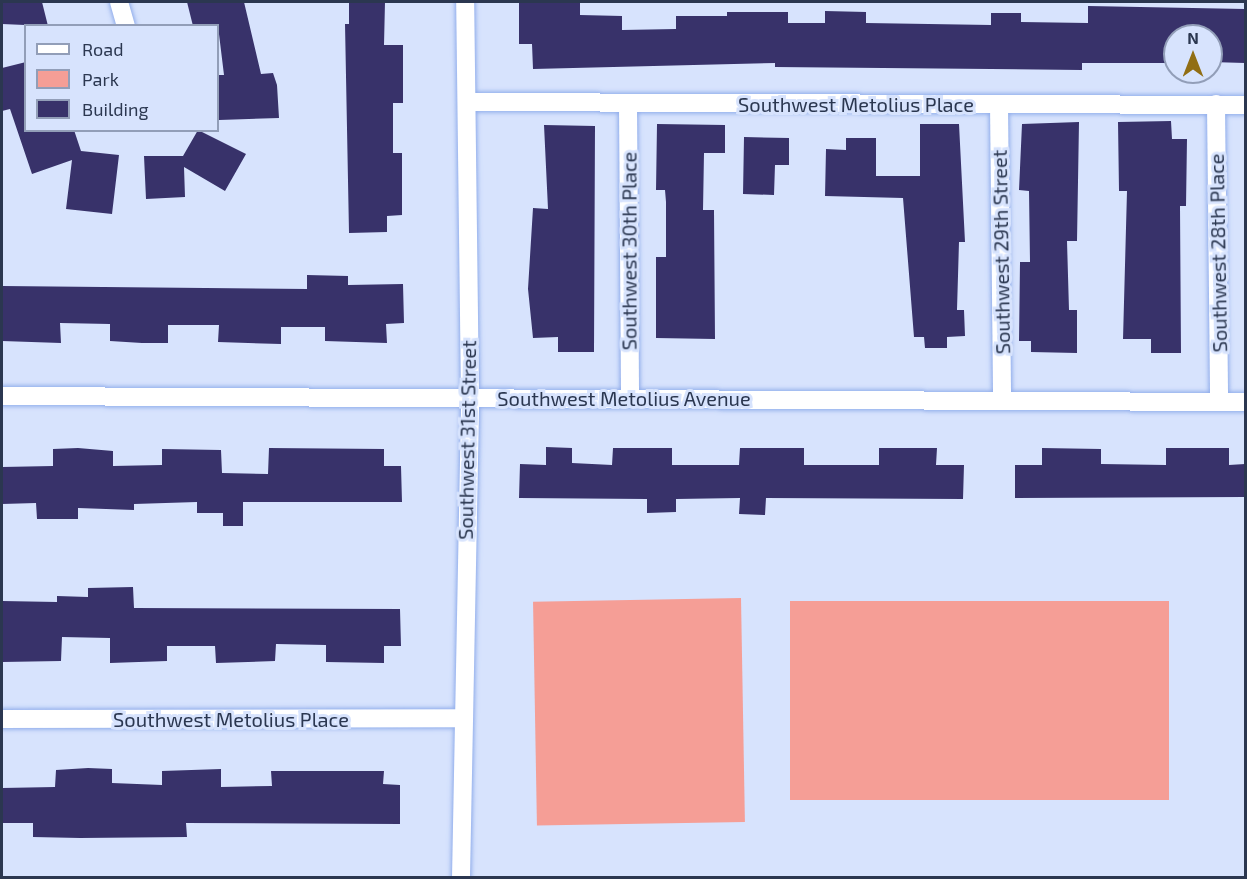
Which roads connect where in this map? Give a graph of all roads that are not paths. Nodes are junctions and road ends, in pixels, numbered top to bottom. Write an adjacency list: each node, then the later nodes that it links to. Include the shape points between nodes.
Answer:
1 (119, 2): 3 (street)
2 (465, 2): 4 (street, Southwest 31st Street)
3 (125, 24)
4 (466, 102): 5 (street, Southwest Metolius Place); 10 (street, Southwest 31st Street)
5 (628, 103): 6 (street, Southwest Metolius Place); 11 (street, Southwest 30th Place)
6 (999, 104): 7 (street, Southwest Metolius Place); 12 (street, Southwest 29th Street)
7 (1216, 104): 8 (street, Southwest Metolius Place); 13 (street, Southwest 28th Place)
8 (1245, 105)
9 (2, 396): 10 (street, Southwest Metolius Avenue)
10 (470, 397): 11 (street, Southwest Metolius Avenue); 15 (street, Southwest 31st Street)
11 (630, 399): 12 (street, Southwest Metolius Avenue)
12 (1002, 400): 13 (street, Southwest Metolius Avenue)
13 (1219, 402): 14 (street, Southwest Metolius Avenue)
14 (1245, 402)
15 (461, 718): 16 (street, Southwest Metolius Place); 17 (street, Southwest 31st Street)
16 (2, 719)
17 (461, 878)

